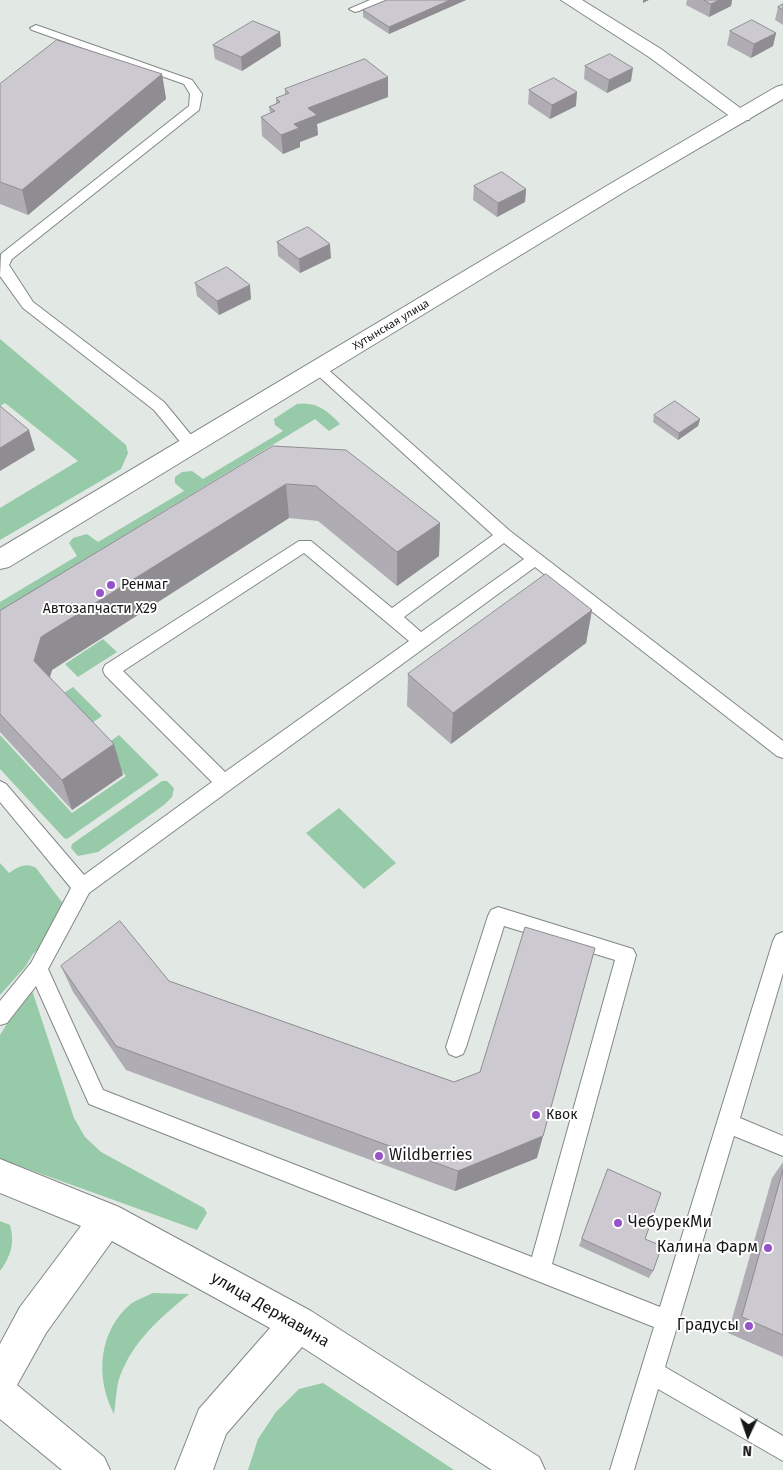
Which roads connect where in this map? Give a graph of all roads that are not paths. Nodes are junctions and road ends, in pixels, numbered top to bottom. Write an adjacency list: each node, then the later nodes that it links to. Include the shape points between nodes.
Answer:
1 (380, 0): 3 (lane)
2 (576, 1): 6 (street, via 656,53)
3 (355, 10)
4 (36, 28): 7 (lane, via 188,82 196,94 195,107)
5 (783, 91): 6 (street, Хутынская улица)
6 (742, 116): 8 (street, Хутынская улица)
7 (1, 264): 9 (lane, via 28,304 158,406)
8 (319, 368): 9 (street, Хутынская улица); 10 (lane)
9 (192, 444): 12 (street, Хутынская улица)
10 (504, 536): 11 (lane); 13 (lane)
11 (535, 559): 14 (lane); 15 (lane)
12 (0, 560)
13 (392, 617): 14 (lane); 16 (lane, via 305,545 112,670)
14 (421, 641): 16 (lane)
15 (783, 751)
16 (224, 783): 18 (lane)
17 (0, 789): 18 (lane)
18 (82, 887): 20 (lane)
19 (783, 941): 23 (lane)
20 (38, 969): 21 (lane); 27 (lane, via 96,1097)
21 (0, 1016)
22 (456, 1047): 27 (lane, via 498,916 626,955)
23 (728, 1123): 24 (lane); 28 (lane)
24 (783, 1146)
25 (0, 1176): 26 (street, улица Державина)
26 (107, 1219): 29 (street, улица Державина); 31 (street, via 32,1320)
27 (539, 1271): 28 (lane)
28 (668, 1321): 30 (lane)
29 (298, 1324): 35 (street, via 212,1422); 36 (street, улица Державина)
30 (653, 1373): 33 (lane); 37 (lane)
31 (0, 1380)
32 (0, 1395): 34 (street)
33 (783, 1449)
34 (91, 1470)
35 (194, 1470)
36 (526, 1470)
37 (622, 1470)

